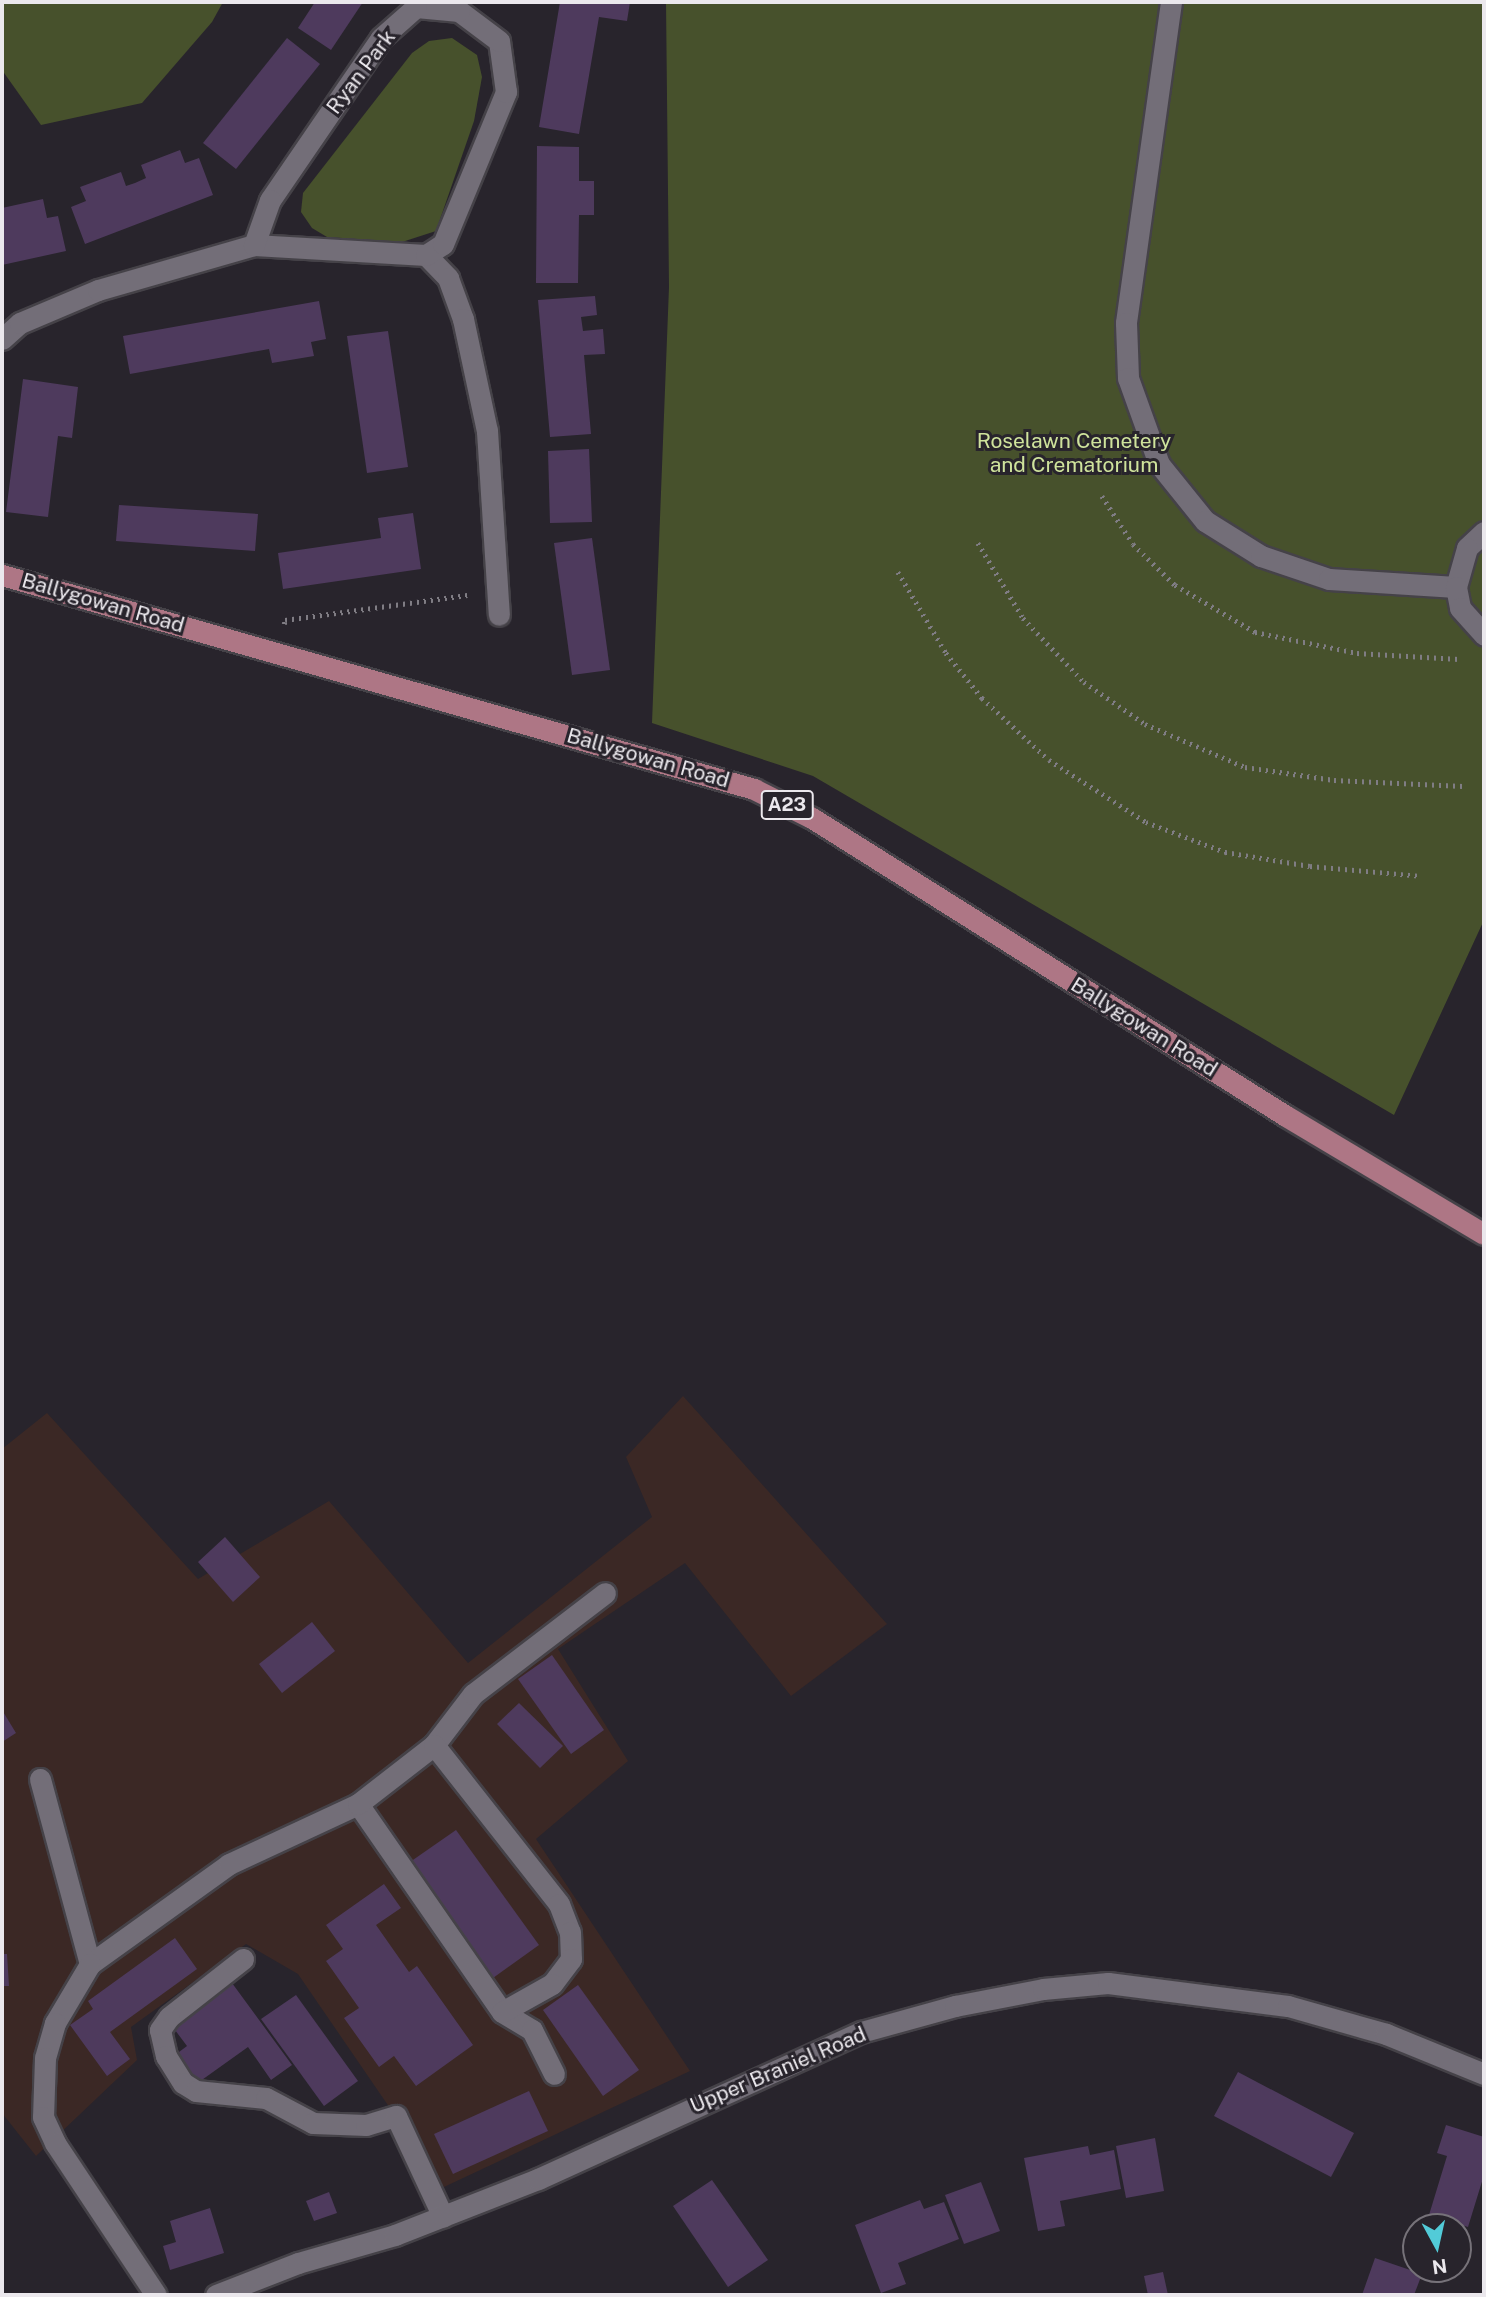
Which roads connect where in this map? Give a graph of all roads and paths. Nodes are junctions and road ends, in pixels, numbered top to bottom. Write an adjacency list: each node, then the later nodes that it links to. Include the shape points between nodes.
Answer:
1 (1171, 2): 10 (street, via 1126,323 1128,378 1158,464 1205,521 1261,556 1329,579)
2 (254, 245): 3 (street); 3 (street, Ryan Park, via 270,200 381,38 416,7 458,11 499,41 506,92 443,244); 4 (street, via 98,290 20,323)
3 (426, 255): 11 (street, via 448,278 463,319 487,431)
4 (2, 339)
5 (1102, 496): 15 (path, via 1132,544 1175,585 1255,632 1357,653)
6 (1484, 532): 10 (street, via 1467,548)
7 (978, 543): 16 (path, via 1023,618 1084,682 1145,724 1245,767 1334,779)
8 (898, 572): 17 (path, via 946,653 982,698 1049,760 1146,822 1225,852 1310,866)
9 (2, 575): 14 (main road, Ballygowan Road / A23)
10 (1456, 587): 13 (street, via 1460,608)
11 (498, 590): 12 (street); 14 (path, via 285,620)
12 (499, 614)
13 (1484, 635)
14 (274, 651): 18 (main road, Ballygowan Road / A23, via 754,789 812,818 1286,1116)
15 (1459, 659)
16 (1463, 786)
17 (1421, 876)
18 (1484, 1234)
19 (605, 1592): 20 (street, via 473,1694)
20 (434, 1745): 22 (street); 25 (street, via 559,1904 570,1932 570,1959 552,1984)
21 (40, 1779): 24 (street)
22 (358, 1804): 24 (street, via 229,1864); 25 (street)
23 (243, 1959): 28 (street, via 169,2017 160,2030 166,2056 183,2083 196,2091 266,2098 313,2123 366,2125 396,2116)
24 (90, 1964): 29 (street, via 55,2023 45,2058 43,2117 55,2143)
25 (502, 2012): 26 (street, via 532,2030)
26 (554, 2074)
27 (1484, 2074): 28 (street, Upper Braniel Road, via 1387,2035 1288,2006 1108,1983 1043,1989 955,2006 826,2045 538,2179)
28 (443, 2217): 30 (street, Upper Braniel Road)
29 (156, 2295)
30 (216, 2295)

